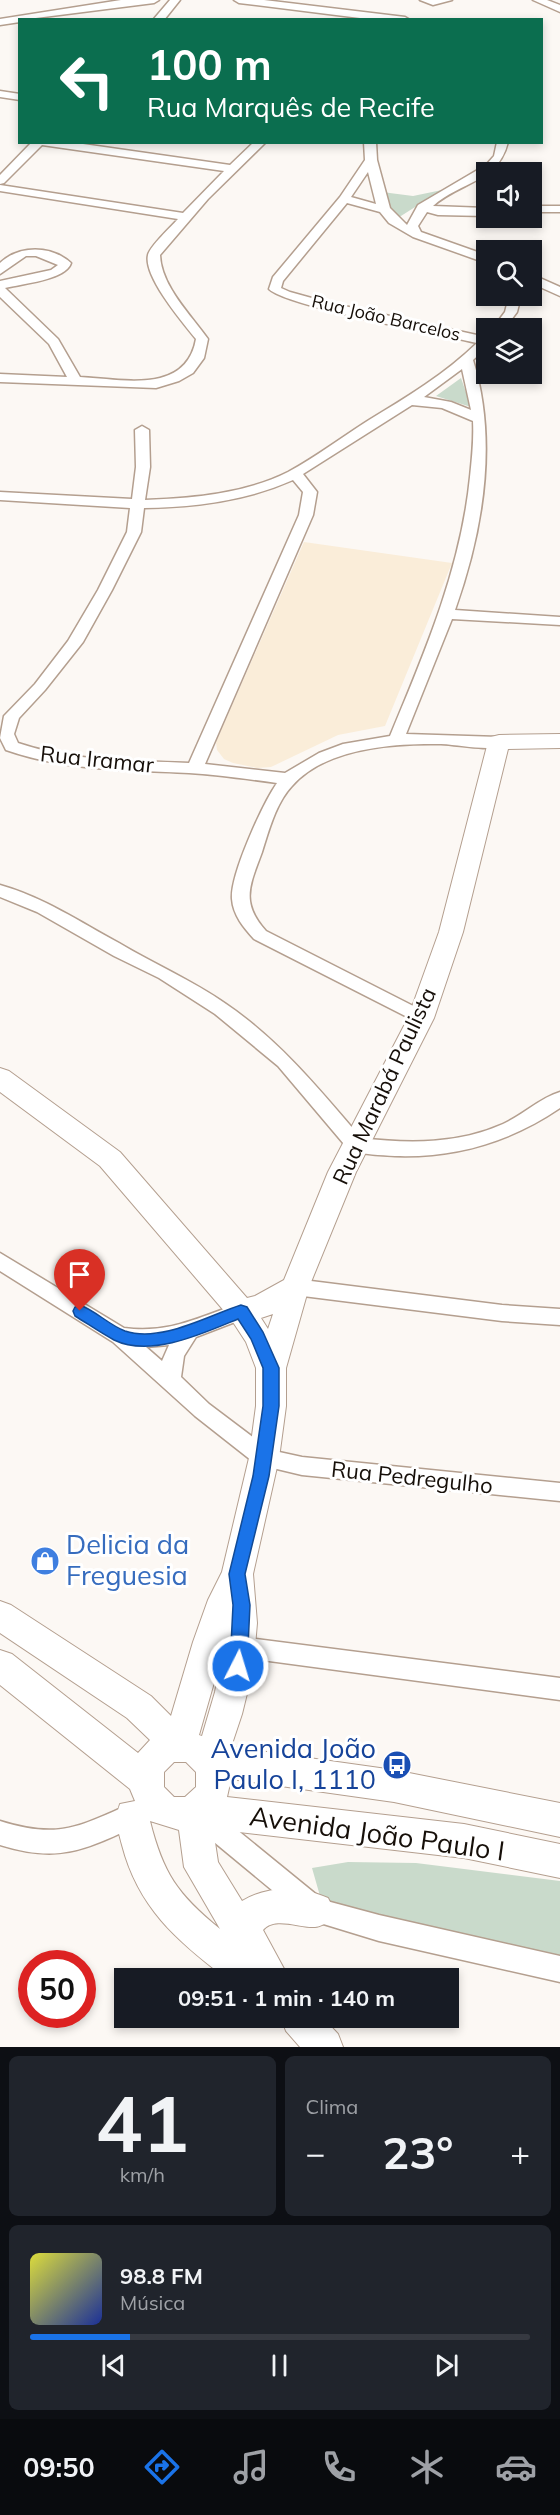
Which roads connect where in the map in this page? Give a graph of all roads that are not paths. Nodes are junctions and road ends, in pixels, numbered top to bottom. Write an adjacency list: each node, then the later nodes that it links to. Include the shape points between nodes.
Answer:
1 (154, 0): 8 (street)
2 (175, 0): 9 (street)
3 (239, 0): 10 (street)
4 (425, 0): 5 (street)
5 (447, 0)
6 (538, 0): 7 (street)
7 (560, 9)
8 (24, 18)
9 (160, 18)
10 (388, 18)
11 (18, 19): 12 (street)
12 (0, 22)
13 (0, 94): 14 (street)
14 (18, 97)
15 (39, 144): 22 (street)
16 (55, 144): 21 (street)
17 (259, 144): 21 (street)
18 (370, 144): 20 (street)
19 (503, 144): 25 (street, via 498,161 482,174)
20 (370, 162): 24 (street); 26 (street)
21 (232, 169): 30 (street)
22 (0, 181)
23 (0, 188): 30 (street)
24 (344, 199): 26 (street); 38 (street, Rua João Barcelos, via 277,280 275,289 286,295)
25 (422, 207): 29 (street); 31 (street, via 412,226)
26 (383, 209): 31 (street)
27 (542, 209): 28 (street)
28 (560, 209)
29 (476, 212)
30 (185, 217): 42 (street, via 152,260 162,283 202,339 201,353 191,368 176,379 156,384)
31 (415, 233): 32 (street)
32 (476, 255)
33 (0, 270): 35 (street, via 13,256 28,252 65,263 55,273)
34 (542, 283): 37 (street)
35 (0, 285)
36 (0, 290): 42 (street, via 54,342)
37 (560, 292)
38 (476, 339)
39 (476, 352): 40 (street)
40 (467, 361): 43 (street); 44 (street)
41 (0, 378): 42 (street)
42 (75, 380)
43 (409, 401): 44 (street, via 433,400 456,406); 46 (street)
44 (480, 420): 49 (street, via 471,530)
45 (142, 429): 48 (street, Rua Iramar)
46 (295, 473): 48 (street, via 238,495); 54 (street, via 310,492 306,515)
47 (0, 496): 48 (street)
48 (140, 504): 54 (street, Rua Iramar, via 134,532 81,632 40,687 12,716 6,734 12,746 69,760)
49 (446, 614): 50 (street); 51 (street)
50 (560, 621)
51 (396, 740): 53 (street); 55 (street, via 377,741 322,756)
52 (560, 741): 53 (main road)
53 (498, 742): 57 (main road, Rua Marabá Paulista, via 451,932)
54 (195, 768): 55 (street, Rua Iramar)
55 (289, 779): 57 (street, via 274,803 245,875 239,904 243,917 260,935)
56 (0, 891): 60 (street, via 43,908 221,1009 284,1060)
57 (421, 1018): 60 (main road, Rua Marabá Paulista)
58 (0, 1078): 63 (main road, via 110,1159)
59 (560, 1099): 60 (street, via 513,1128 468,1145 431,1150)
60 (356, 1145): 62 (main road, Rua Marabá Paulista)
61 (0, 1262): 66 (street)
62 (295, 1287): 63 (main road, via 268,1304); 64 (street); 67 (main road, Rua Marabá Paulista)
63 (241, 1311): 65 (street); 67 (main road)
64 (560, 1317)
65 (189, 1332): 66 (street, via 145,1341); 68 (street, via 173,1358)
66 (120, 1336): 68 (street)
67 (271, 1368): 69 (main road)
68 (173, 1384): 69 (street)
69 (264, 1458): 70 (street, Rua Pedregulho, via 302,1466); 71 (main road)
70 (560, 1492)
71 (237, 1574): 73 (main road); 74 (main road, via 242,1605)
72 (0, 1615): 77 (main road, via 140,1707)
73 (209, 1642): 74 (street); 77 (main road)
74 (240, 1647): 76 (street); 78 (main road, via 227,1715)
75 (0, 1665): 79 (main road)
76 (560, 1689)
77 (179, 1746): 78 (main road, via 201,1752); 79 (main road, via 157,1755 150,1764)
78 (209, 1760): 80 (main road, via 214,1770 213,1792); 81 (main road, Avenida João Paulo I, via 394,1786)
79 (144, 1800): 80 (main road, via 176,1813); 82 (street, via 72,1842 36,1843); 86 (main road, via 140,1849 158,1890 182,1918)
80 (194, 1810): 83 (main road, Avenida João Paulo I, via 464,1841); 84 (street); 85 (main road, via 201,1867)
81 (560, 1820)
82 (0, 1833)
83 (560, 1861)
84 (316, 1910): 85 (main road, via 276,1906 257,1909 247,1922); 88 (street)
85 (244, 1935): 87 (main road)
86 (242, 1968)
87 (265, 1968)
88 (560, 1970)
89 (308, 2028): 90 (main road)
90 (324, 2047)

